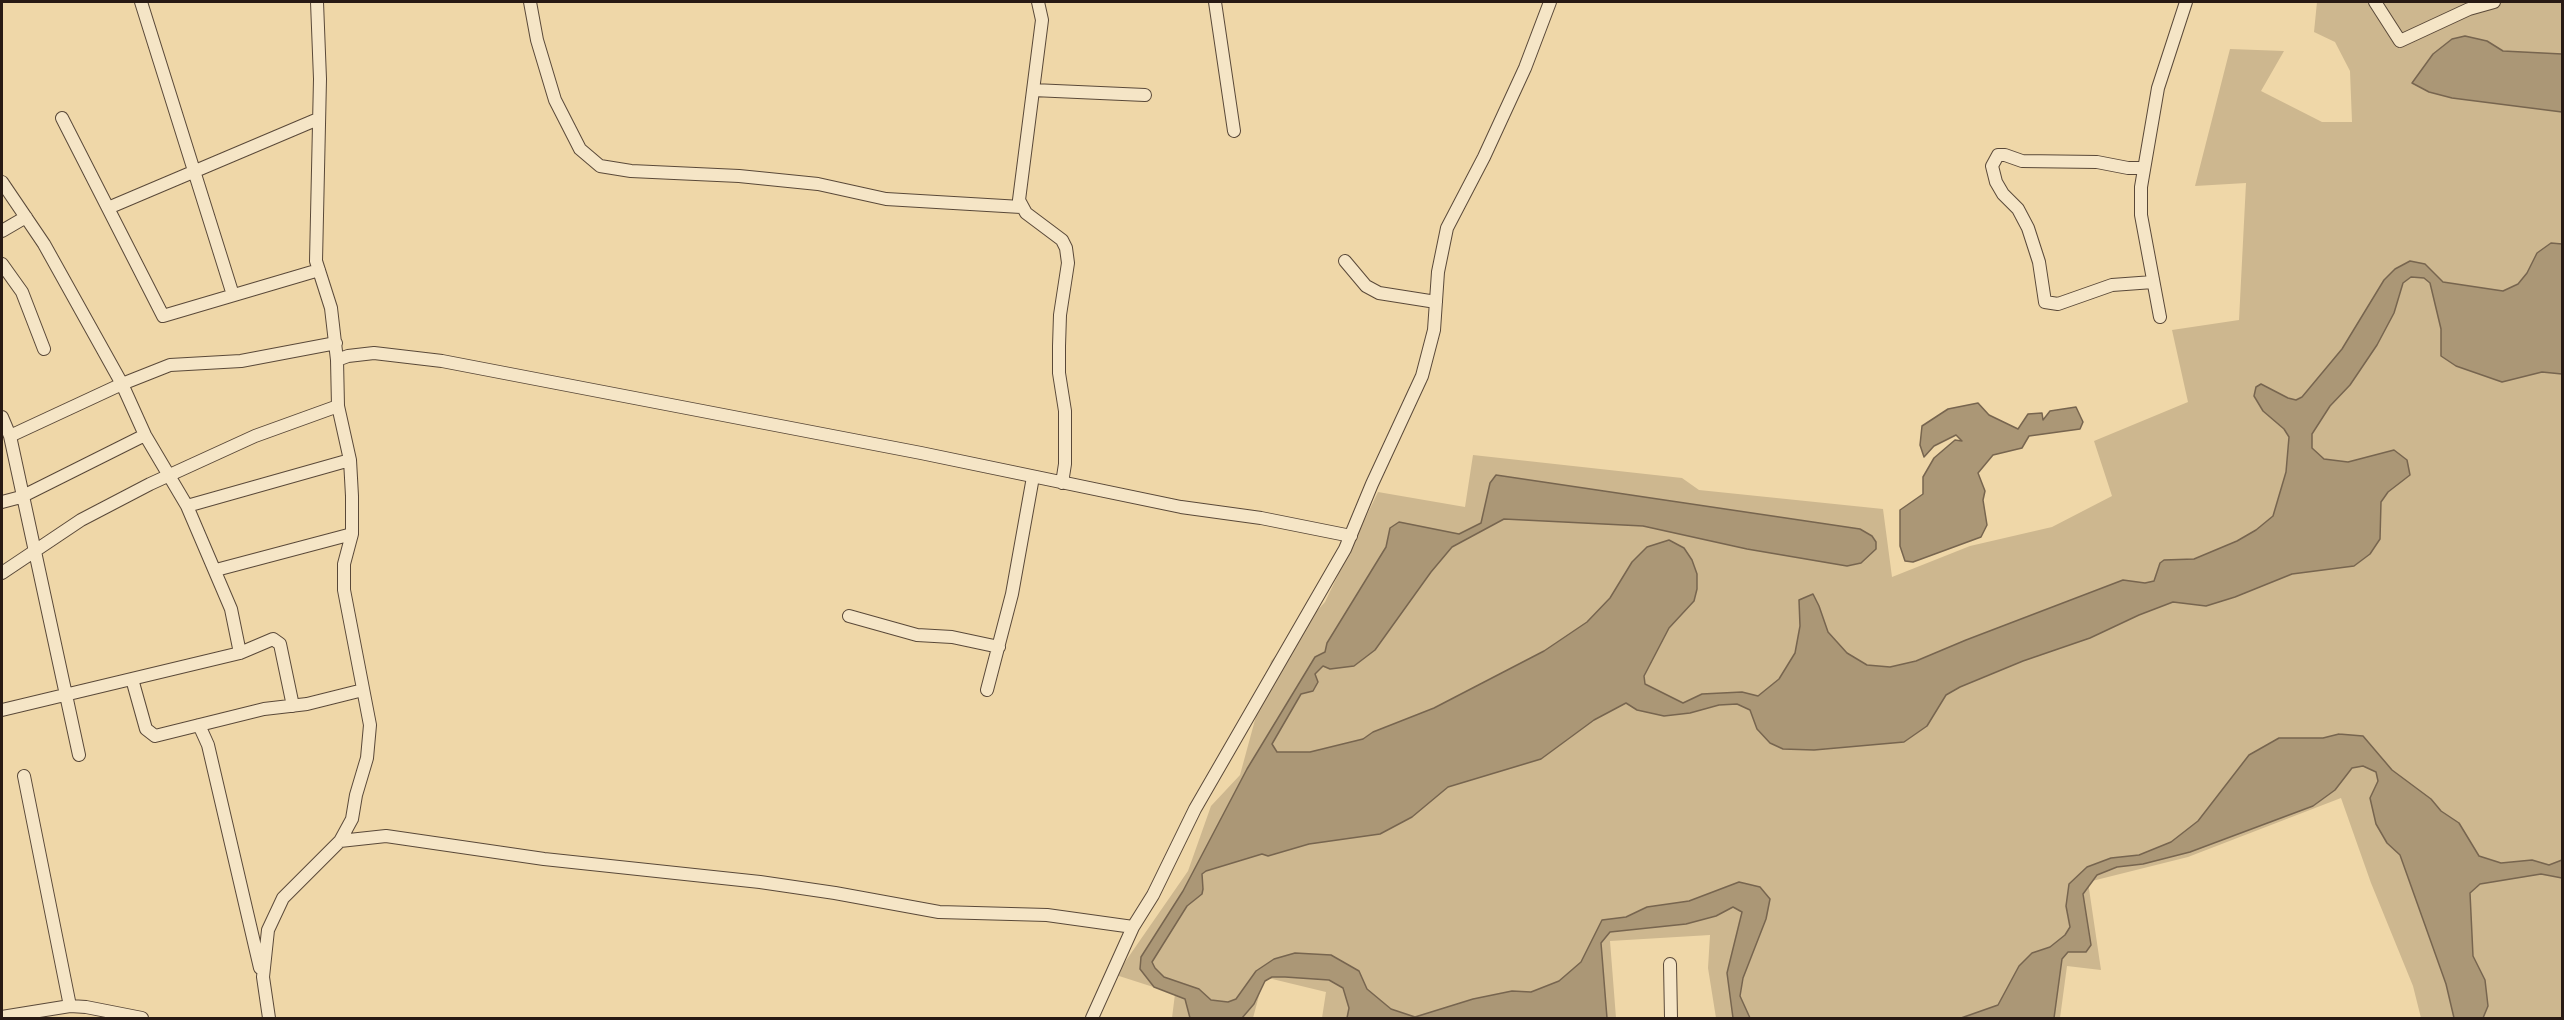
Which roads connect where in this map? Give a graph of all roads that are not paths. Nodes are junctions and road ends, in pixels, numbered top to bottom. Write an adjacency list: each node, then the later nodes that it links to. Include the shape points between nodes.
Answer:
1 (141, 2): 16 (street)
2 (317, 2): 13 (street)
3 (530, 2): 18 (street, via 555,100 580,148 600,166 818,184 886,199)
4 (1038, 2): 10 (street, via 1042,20)
5 (1215, 2): 14 (street)
6 (1550, 2): 27 (street, via 1525,68 1447,228)
7 (2186, 2): 15 (street, via 2158,88)
8 (2375, 2): 9 (street, via 2400,40)
9 (2494, 2)
10 (1033, 90): 11 (street); 18 (street, via 1019,187)
11 (1145, 95)
12 (62, 118): 19 (street)
13 (318, 119): 16 (street); 24 (street)
14 (1234, 131)
15 (2143, 168): 25 (street, via 2141,215); 25 (street, via 2097,162 2022,161 2004,155 1998,155 1992,166 1996,182 2018,208 2028,228 2039,262 2045,302 2058,304 2112,285)
16 (194, 171): 19 (street); 26 (street)
17 (2, 182): 20 (street)
18 (1021, 207): 40 (street, via 1062,240 1066,248 1059,373 1065,411)
19 (108, 208): 26 (street, via 163,316)
20 (26, 217): 21 (street); 32 (street)
21 (2, 231)
22 (1345, 261): 27 (street, via 1366,286 1379,293)
23 (2, 264): 30 (street, via 22,292)
24 (319, 270): 26 (street); 29 (street, via 331,308)
25 (2153, 282): 28 (street)
26 (233, 295)
27 (1436, 302): 45 (street, via 1434,330 1422,376)
28 (2160, 317)
29 (336, 343): 31 (street); 32 (street, via 241,361 170,365)
30 (44, 349)
31 (337, 360): 33 (street); 39 (street, via 374,353 442,361)
32 (122, 384): 35 (street); 36 (street)
33 (338, 406): 37 (street); 38 (street, via 255,436)
34 (2, 417): 36 (street)
35 (146, 435): 38 (street); 41 (street)
36 (10, 436): 41 (street)
37 (350, 460): 43 (street); 44 (street)
38 (169, 476): 43 (street); 46 (street, via 81,520)
39 (1033, 477): 40 (street); 50 (street)
40 (1062, 483): 45 (street)
41 (21, 497): 42 (street); 46 (street)
42 (2, 502)
43 (187, 506): 47 (street)
44 (352, 534): 47 (street); 53 (street, via 344,564 344,590)
45 (1351, 536): 62 (street, via 1195,809)
46 (35, 550): 48 (street); 55 (street)
47 (216, 570): 51 (street, via 231,609)
48 (2, 573)
49 (849, 616): 50 (street, via 917,635 952,637)
50 (999, 647): 54 (street)
51 (240, 653): 52 (street); 56 (street, via 273,639 280,644)
52 (132, 679): 55 (street); 58 (street, via 151,735)
53 (363, 690): 56 (street); 61 (street, via 370,725 367,758 352,819)
54 (987, 690)
55 (65, 694): 57 (street); 59 (street)
56 (293, 706): 58 (street, via 264,708)
57 (2, 710)
58 (199, 725): 64 (street, via 208,745)
59 (79, 755)
60 (24, 776): 65 (street)
61 (340, 841): 62 (street, via 386,836 544,859 760,882 939,912 1047,915); 64 (street, via 283,898 268,930)
62 (1133, 927): 69 (street)
63 (1670, 964): 70 (street)
64 (262, 977): 68 (street)
65 (70, 1006): 66 (street); 67 (street)
66 (2, 1017)
67 (142, 1018)
68 (269, 1018)
69 (1092, 1018)
70 (1671, 1018)

